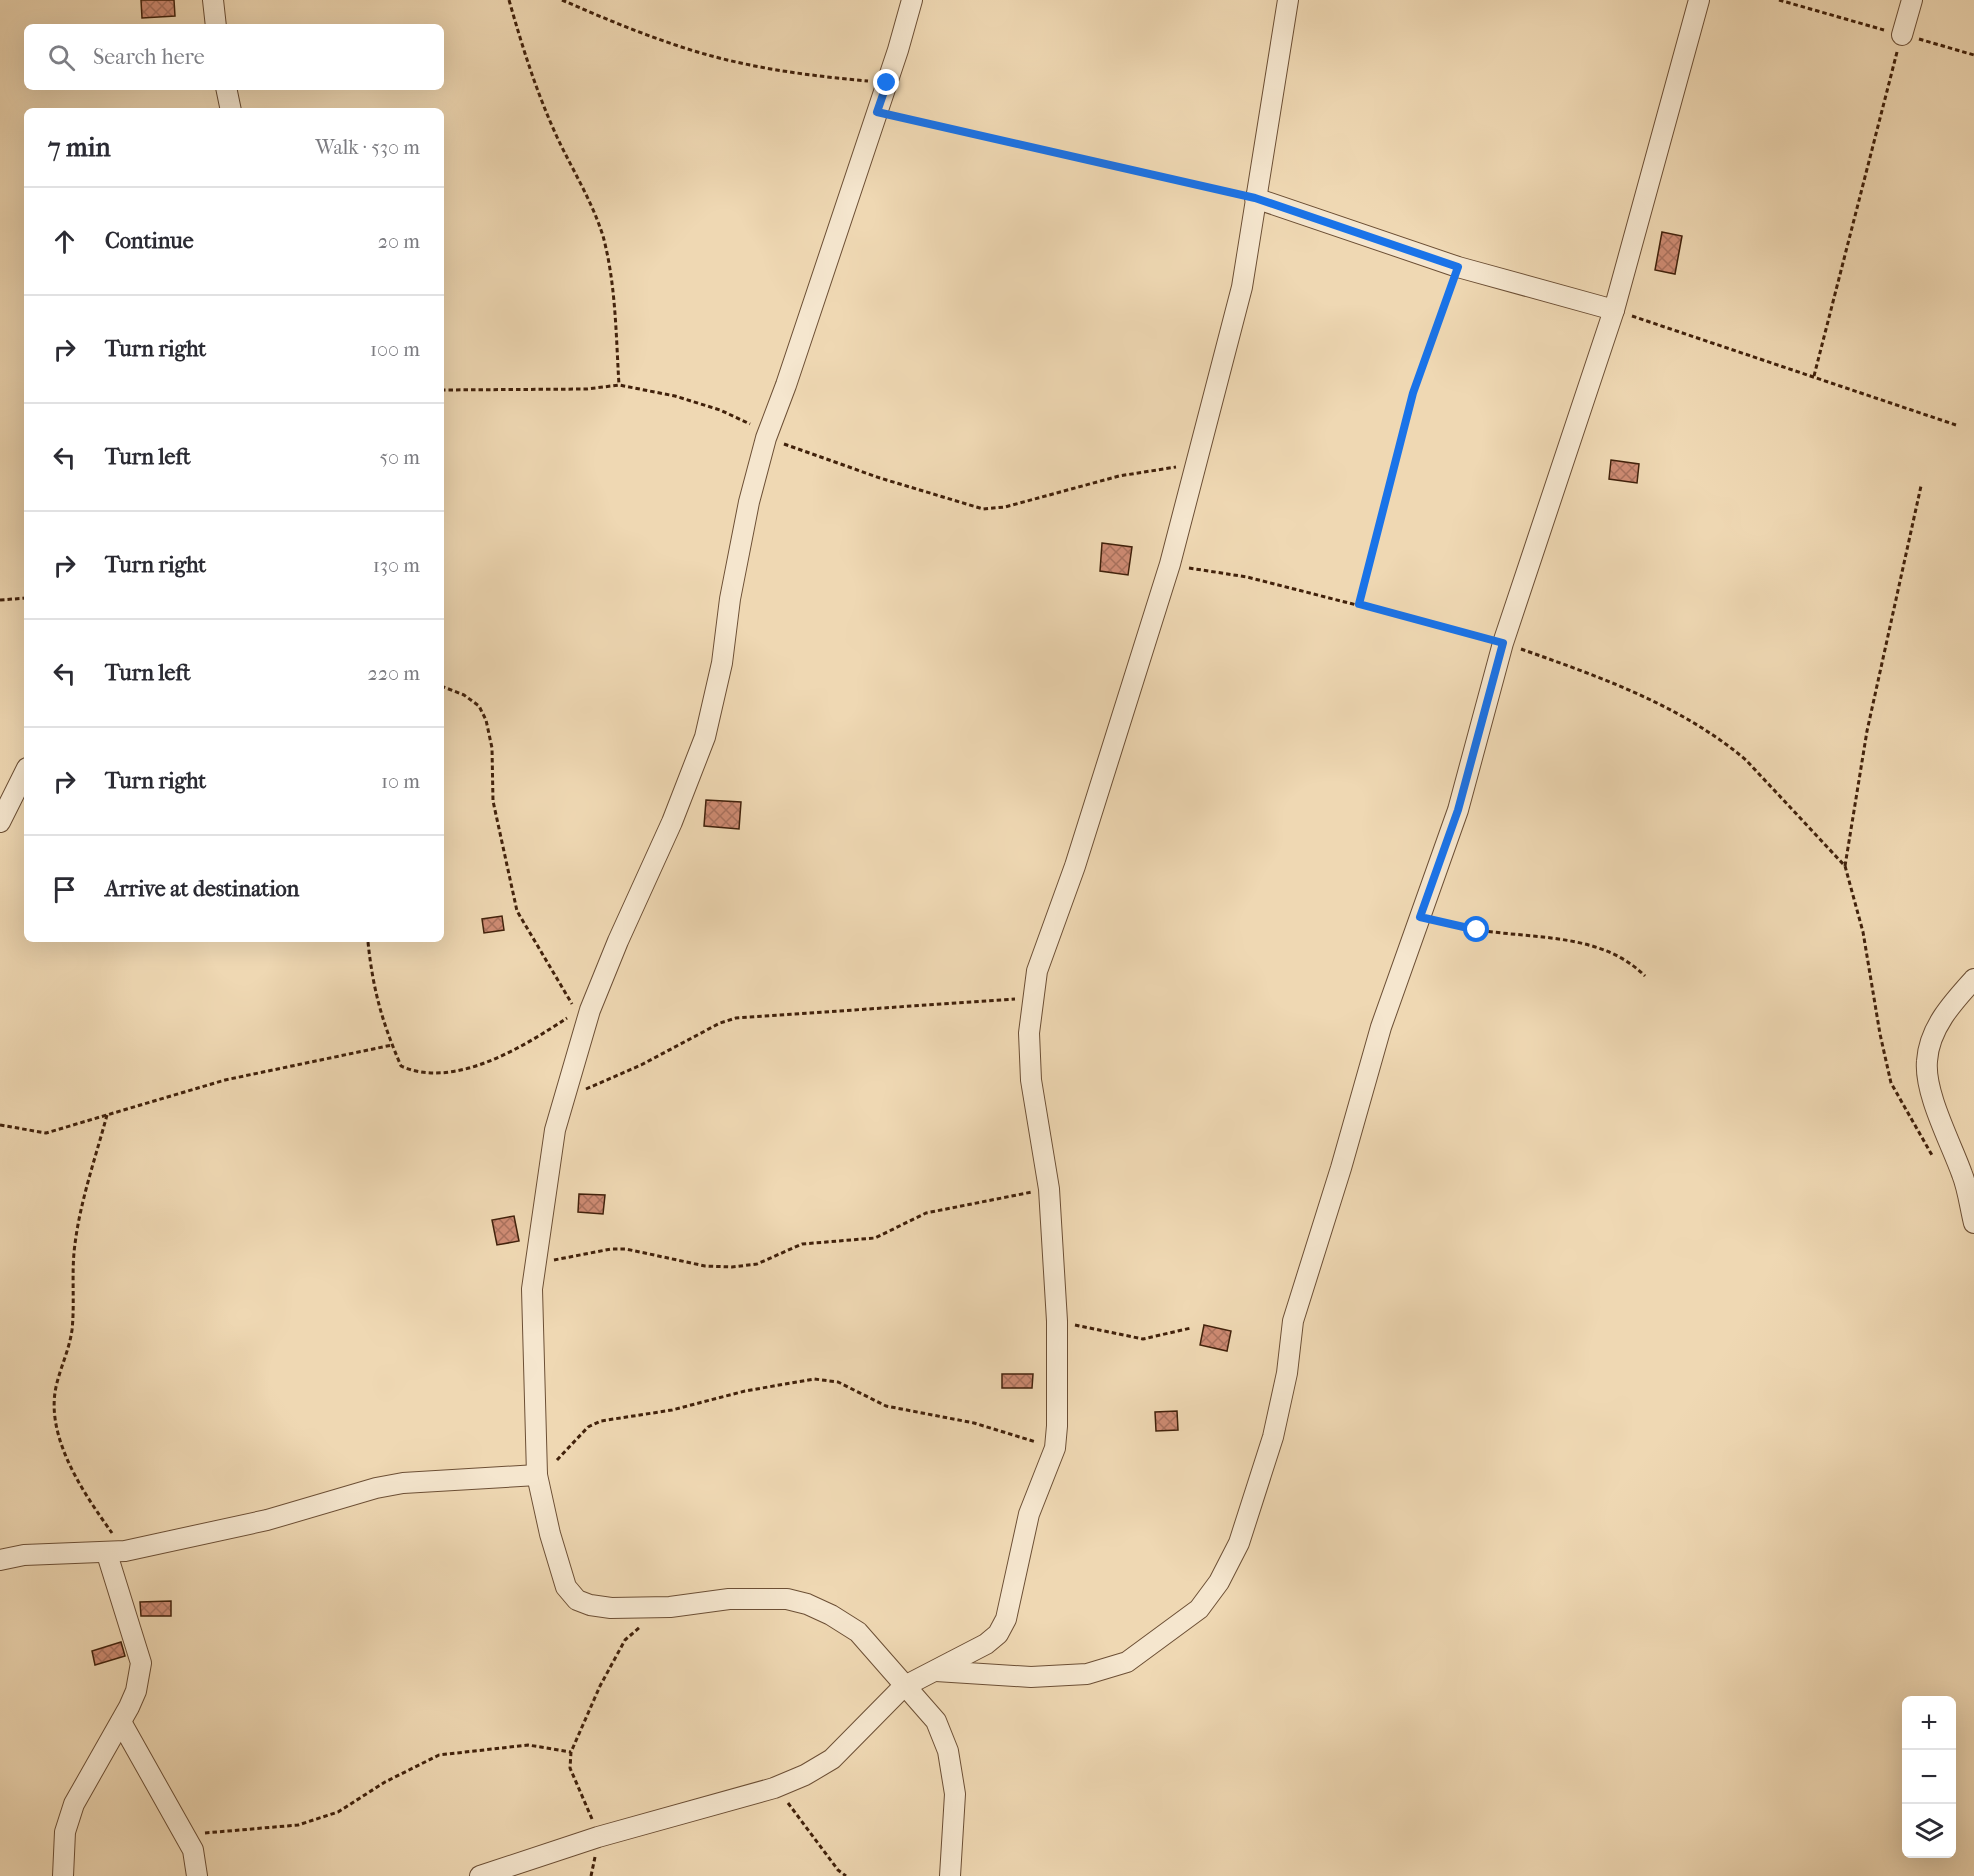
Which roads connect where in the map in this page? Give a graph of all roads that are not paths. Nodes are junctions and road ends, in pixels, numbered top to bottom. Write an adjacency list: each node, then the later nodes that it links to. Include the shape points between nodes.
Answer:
1 (213, 0): 6 (street)
2 (912, 0): 16 (street, via 766,438 737,559 722,663 705,736 672,822 581,1019 555,1130 534,1263)
3 (1288, 0): 10 (street)
4 (1699, 0): 11 (street)
5 (1912, 0): 7 (street)
6 (216, 24)
7 (1902, 35)
8 (227, 90): 9 (street)
9 (230, 108)
10 (1255, 198): 11 (street, via 1458,267); 19 (street, via 1242,287 1170,564 1075,866 1037,971 1029,1033 1031,1080 1049,1189 1057,1321 1055,1448 1037,1488 1006,1619 998,1634)
11 (1614, 309): 19 (street, via 1503,643 1458,810 1381,1027 1293,1321 1273,1437 1239,1543 1219,1582 1198,1609 1127,1662 1087,1674 1031,1677)
12 (24, 774): 13 (street)
13 (0, 822)
14 (1974, 979): 15 (street, via 1952,1003 1934,1032 1926,1062 1936,1109 1963,1175)
15 (1974, 1223)
16 (537, 1475): 17 (street, via 385,1486 267,1520); 20 (street, via 549,1534 566,1587 578,1600 611,1608 670,1607 729,1599 787,1599 807,1604 858,1632)
17 (116, 1552): 18 (street, via 24,1555); 21 (street, via 141,1663 136,1691)
18 (0, 1560)
19 (933, 1670): 20 (street)
20 (903, 1687): 24 (street, via 832,1759 805,1776); 25 (street, via 936,1721 948,1751 955,1794)
21 (121, 1722): 22 (street, via 74,1804 65,1832); 23 (street, via 193,1850)
22 (63, 1876)
23 (197, 1876)
24 (480, 1876)
25 (950, 1876)

